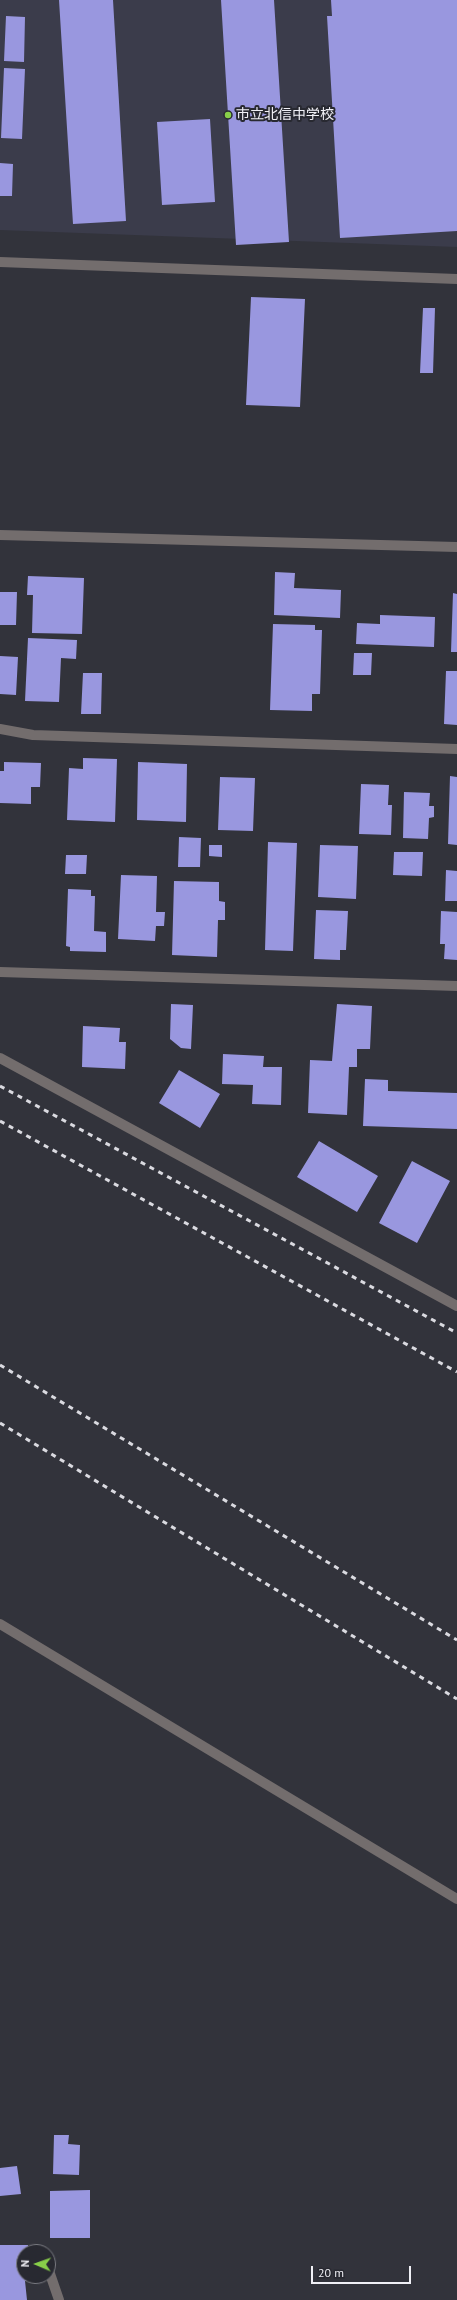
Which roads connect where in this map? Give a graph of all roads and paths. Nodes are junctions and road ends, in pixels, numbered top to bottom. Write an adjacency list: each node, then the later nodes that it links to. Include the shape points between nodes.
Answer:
1 (0, 262): 2 (street)
2 (457, 280)
3 (0, 535): 4 (street)
4 (457, 547)
5 (0, 729): 6 (street, via 33,735)
6 (457, 749)
7 (0, 972): 8 (street)
8 (457, 986)
9 (0, 1058): 10 (street)
10 (457, 1306)
11 (0, 1624): 12 (street)
12 (457, 1900)
13 (54, 2284): 14 (street)
14 (59, 2300)

